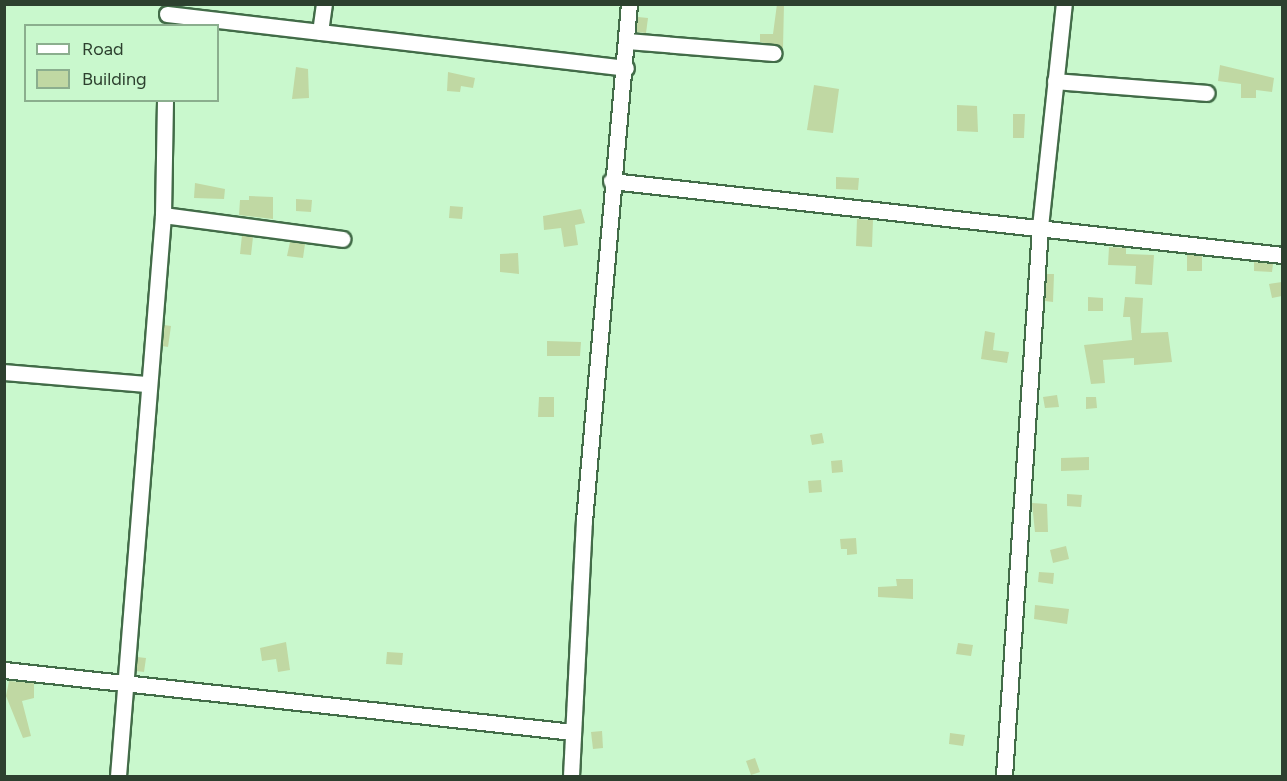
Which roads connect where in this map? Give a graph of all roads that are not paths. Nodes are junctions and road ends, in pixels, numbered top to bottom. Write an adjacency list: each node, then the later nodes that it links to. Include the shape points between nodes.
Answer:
1 (324, 4): 5 (street)
2 (629, 4): 6 (street)
3 (1064, 4): 9 (street)
4 (168, 15): 5 (street)
5 (320, 32): 8 (street)
6 (627, 40): 7 (street); 8 (street)
7 (774, 53)
8 (626, 68): 12 (street)
9 (1054, 81): 10 (street); 14 (street)
10 (1207, 93)
11 (165, 102): 13 (street)
12 (611, 181): 14 (street); 21 (street, via 584,521)
13 (163, 216): 15 (street); 18 (street)
14 (1040, 226): 16 (street); 24 (street)
15 (342, 239)
16 (1282, 255)
17 (4, 372): 18 (street)
18 (147, 384): 20 (street)
19 (4, 670): 20 (street)
20 (123, 682): 21 (street); 22 (street)
21 (573, 732): 23 (street)
22 (118, 777)
23 (570, 777)
24 (1005, 777)

